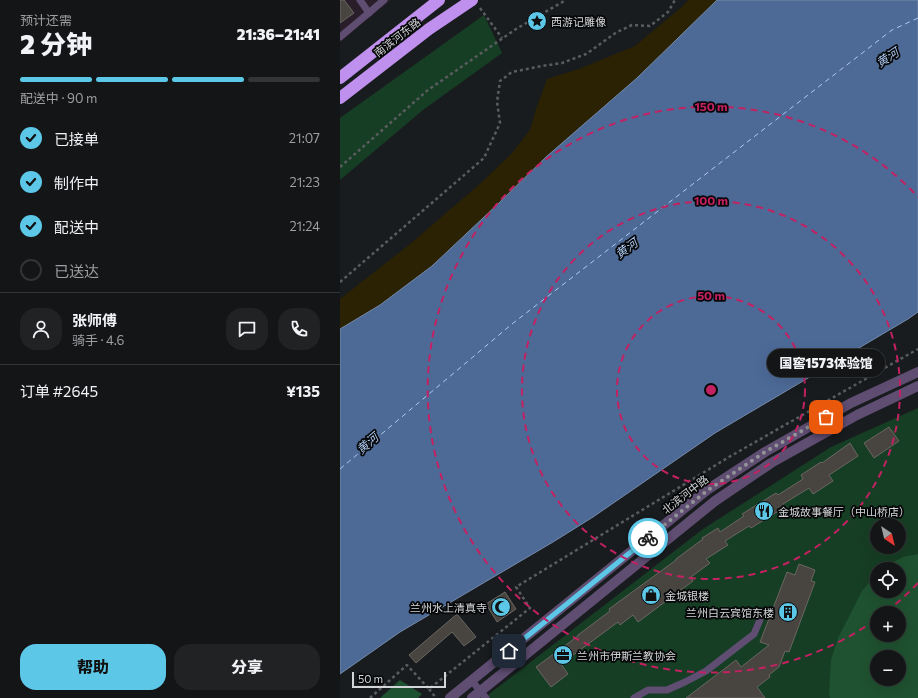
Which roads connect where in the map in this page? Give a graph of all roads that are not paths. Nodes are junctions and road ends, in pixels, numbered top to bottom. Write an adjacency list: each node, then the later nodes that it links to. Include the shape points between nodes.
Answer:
1 (360, 0): 5 (lane)
2 (384, 0): 5 (lane)
3 (439, 0): 7 (highway, 南滨河东路)
4 (475, 3): 8 (highway, 南滨河东路, via 429,29)
5 (369, 13): 6 (lane)
6 (340, 37)
7 (340, 78)
8 (340, 98)
9 (918, 372): 12 (street, 北滨河中路, via 844,407 765,452 708,490)
10 (918, 386): 13 (street, via 857,415 784,456 715,501)
11 (762, 615): 16 (lane, via 754,634 706,671 667,690 648,690)
12 (472, 681): 13 (lane); 14 (street, 北滨河中路)
13 (483, 695): 15 (street)
14 (450, 698)
15 (472, 698)
16 (634, 698)

